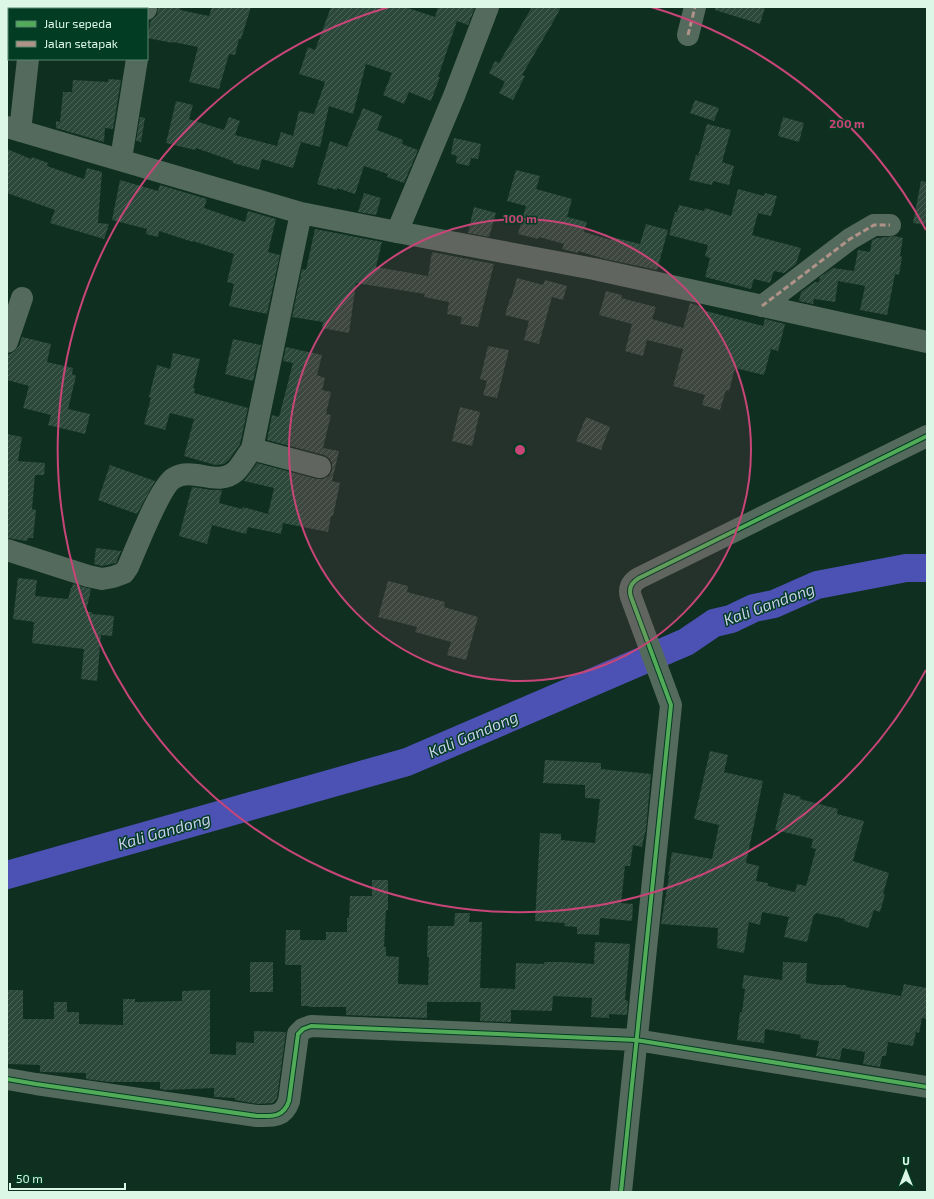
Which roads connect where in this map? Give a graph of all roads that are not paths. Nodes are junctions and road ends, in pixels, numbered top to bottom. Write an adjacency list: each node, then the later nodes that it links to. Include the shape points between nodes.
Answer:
1 (488, 7): 10 (street)
2 (695, 7): 3 (street)
3 (688, 35)
4 (28, 60): 6 (street)
5 (137, 60): 7 (street)
6 (13, 129): 7 (street)
7 (121, 159): 8 (street)
8 (301, 213): 10 (street); 16 (street)
9 (890, 225): 12 (street, via 874,225 850,239)
10 (398, 232): 12 (street, via 594,269)
11 (22, 298): 13 (street)
12 (762, 306): 14 (street)
13 (7, 342)
14 (927, 342)
15 (927, 436): 19 (street, via 636,580 631,585 631,597 671,705)
16 (252, 448): 17 (street); 18 (street, via 236,470 228,476 219,478 184,474 167,484 124,573 102,579)
17 (320, 467)
18 (7, 550)
19 (636, 1040): 20 (street, via 311,1026 298,1034 289,1101 286,1108 274,1116 257,1116); 21 (street); 22 (street)
20 (7, 1078)
21 (927, 1087)
22 (620, 1192)

